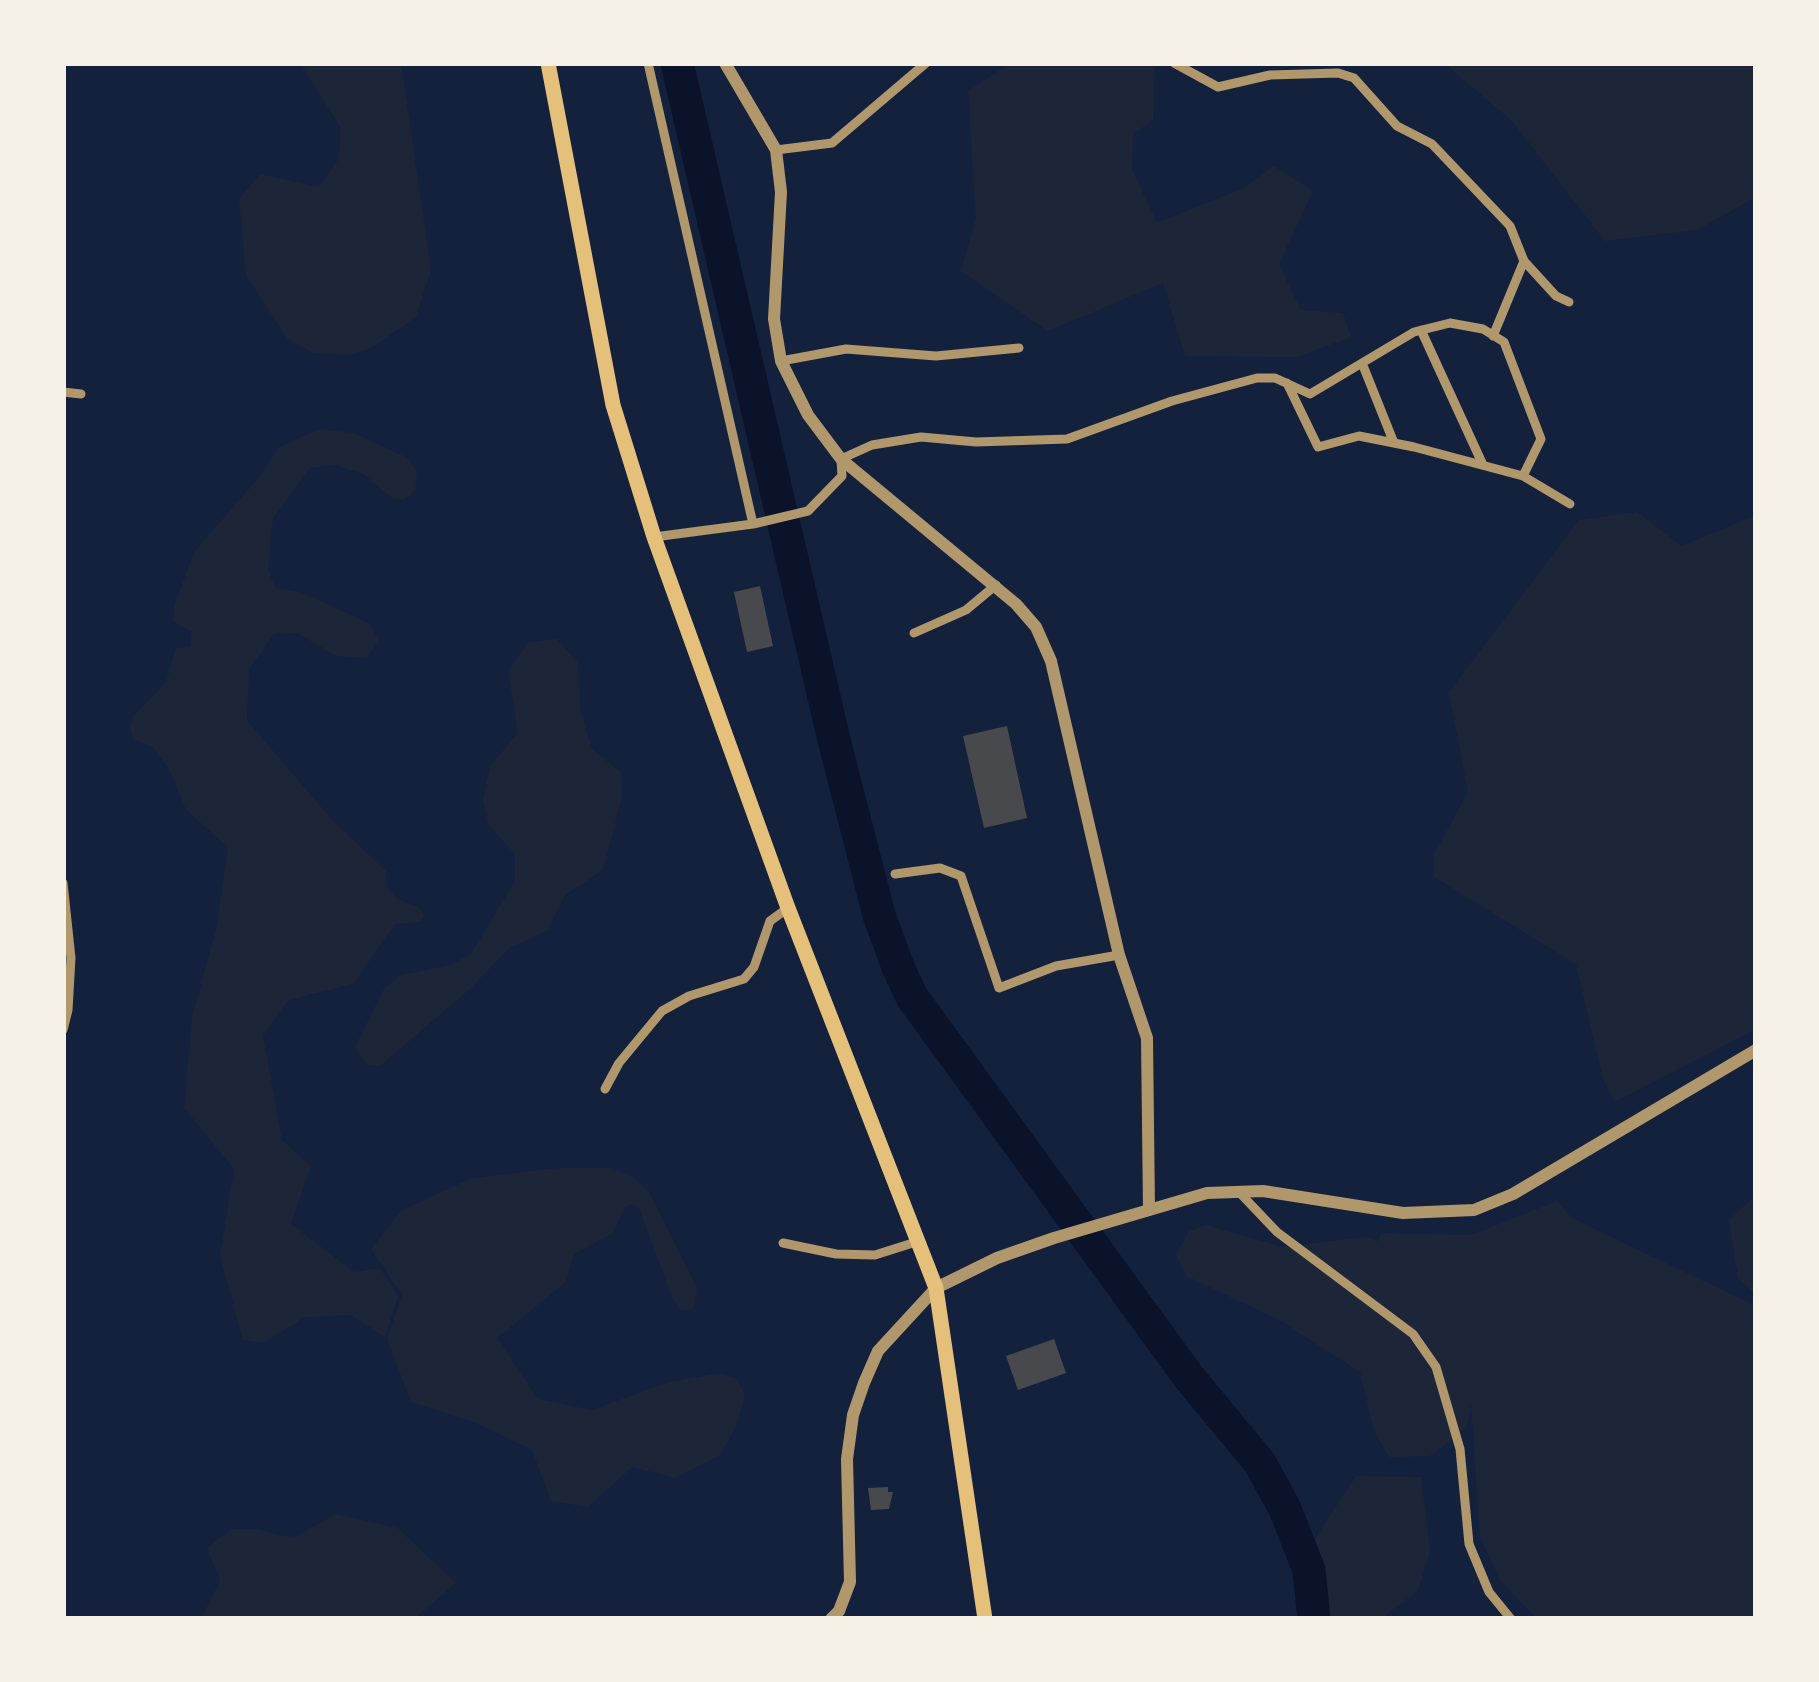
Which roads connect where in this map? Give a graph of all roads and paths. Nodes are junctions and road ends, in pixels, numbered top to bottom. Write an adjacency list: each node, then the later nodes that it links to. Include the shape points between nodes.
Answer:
1 (548, 63): 23 (main road, via 613,405)
2 (648, 63): 22 (street)
3 (724, 63): 6 (street)
4 (926, 63): 6 (street, via 832,143)
5 (1174, 63): 7 (street, via 1218,86 1270,75 1354,78 1510,226)
6 (776, 150): 12 (street, via 774,319)
7 (1524, 261): 8 (street); 10 (street)
8 (1569, 302)
9 (1421, 330): 10 (street, via 1450,323); 13 (street); 19 (street)
10 (1493, 336): 20 (street, via 1504,343 1541,439)
11 (1019, 348): 12 (street, via 936,356 846,349)
12 (781, 361): 18 (street)
13 (1362, 363): 14 (street, via 1310,394); 17 (street)
14 (1287, 383): 17 (street, via 1318,447 1360,436); 18 (street, via 1257,378 1067,439 921,437)
15 (63, 392): 16 (street)
16 (81, 394)
17 (1394, 443): 19 (street)
18 (841, 459): 22 (street, via 842,476 813,508); 24 (street)
19 (1483, 465): 20 (street)
20 (1522, 476): 21 (street)
21 (1570, 504)
22 (757, 523): 23 (street)
23 (654, 537): 28 (main road)
24 (996, 585): 25 (street, via 966,610); 29 (street, via 1036,628 1051,661)
25 (914, 633)
26 (895, 874): 29 (street, via 940,868 961,876 999,988 1056,966)
27 (63, 883): 30 (street, via 70,958)
28 (788, 908): 32 (street, via 770,921 744,979 662,1011); 35 (main road)
29 (1119, 955): 34 (street, via 1147,1038)
30 (63, 1030)
31 (1756, 1050): 33 (street, via 1474,1210 1403,1213)
32 (605, 1089)
33 (1236, 1189): 34 (street); 40 (street, via 1277,1232 1413,1334 1436,1367 1460,1449 1469,1544 1489,1592)
34 (1149, 1210): 37 (street, via 1060,1235)
35 (916, 1242): 36 (street, via 875,1255); 37 (main road)
36 (782, 1244)
37 (936, 1288): 38 (street, via 878,1351 853,1415 850,1582); 39 (main road)
38 (831, 1619)
39 (985, 1619)
40 (1511, 1619)

